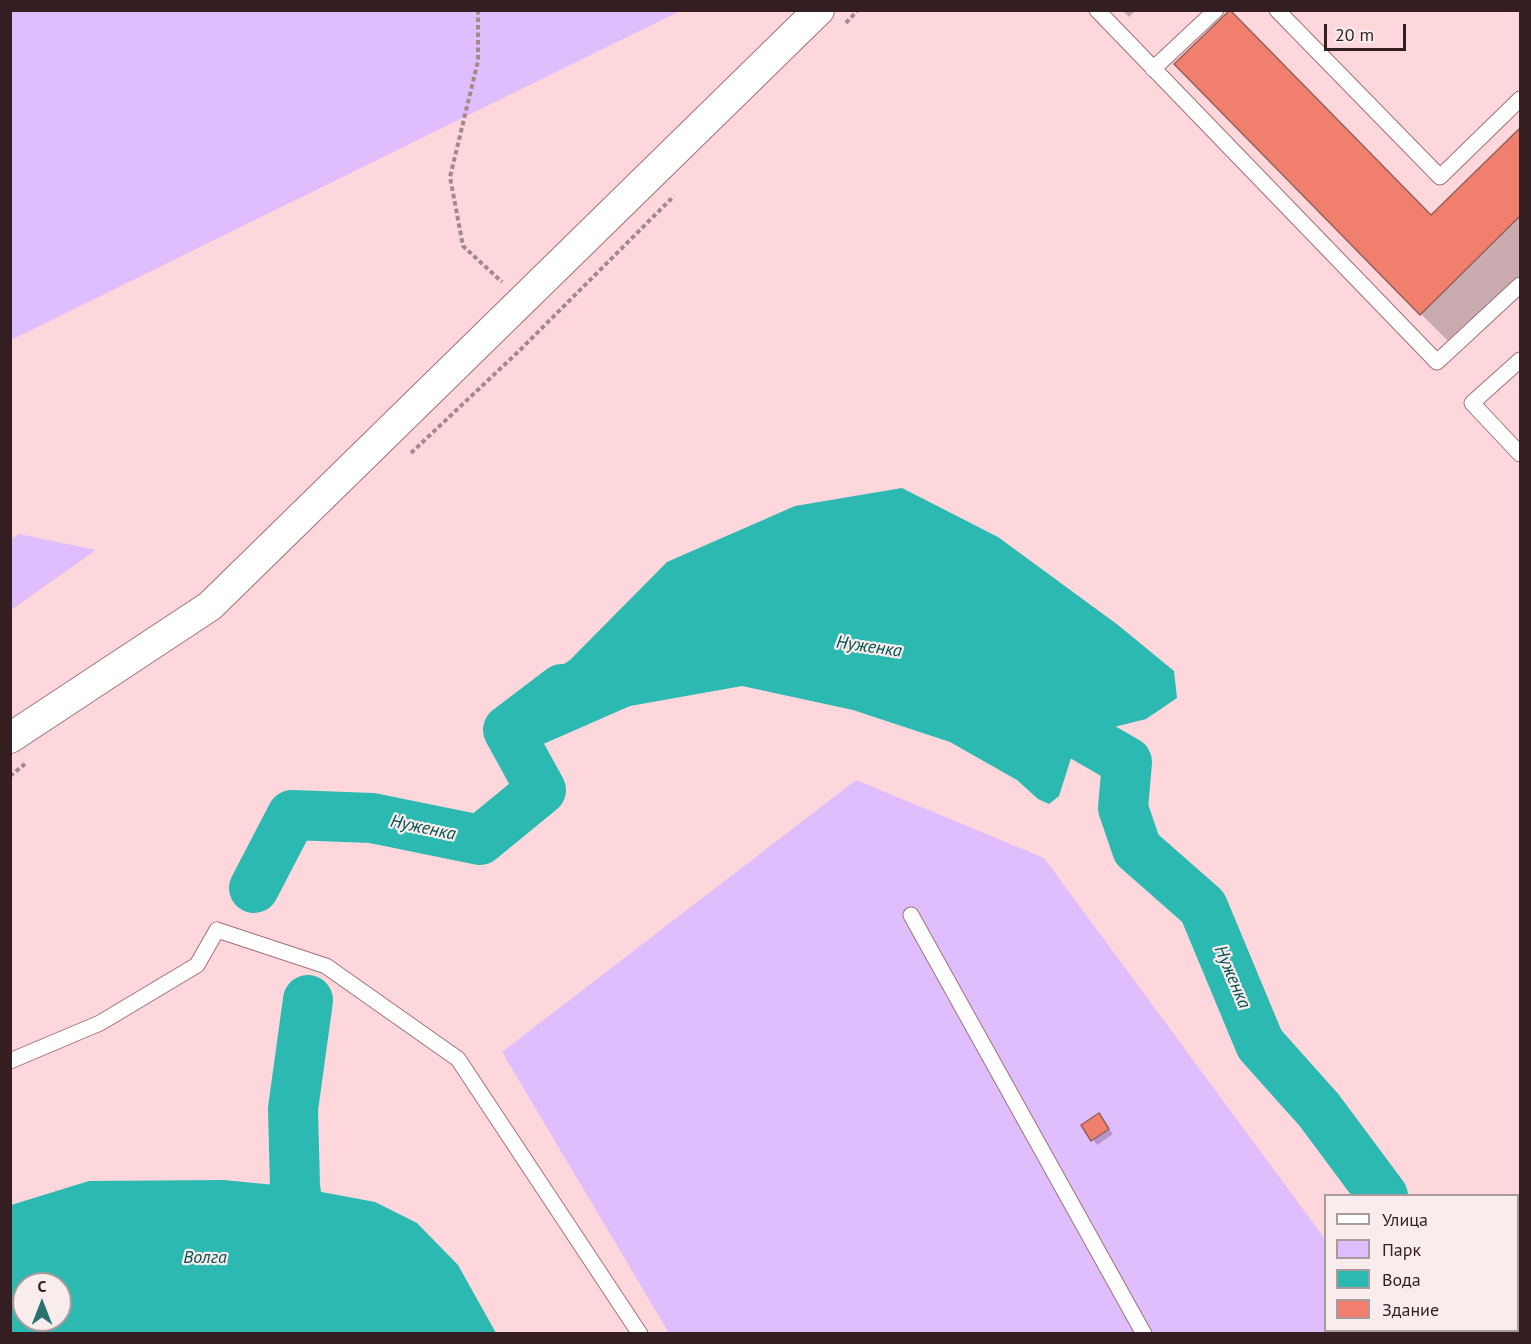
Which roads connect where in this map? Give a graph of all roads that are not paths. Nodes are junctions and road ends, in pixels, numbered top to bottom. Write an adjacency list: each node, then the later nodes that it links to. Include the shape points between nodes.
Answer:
1 (819, 10): 10 (street, via 210,606)
2 (1216, 10): 5 (lane)
3 (1277, 10): 6 (lane, via 1440,177)
4 (1101, 12): 5 (lane)
5 (1153, 69): 7 (lane, via 1437,362)
6 (1521, 99)
7 (1521, 285)
8 (1521, 360): 9 (lane, via 1472,403)
9 (1521, 454)
10 (10, 738)
11 (911, 915): 14 (lane)
12 (10, 1061): 13 (lane, via 100,1023 197,965 218,930 326,966 458,1059)
13 (640, 1334)
14 (1143, 1334)

